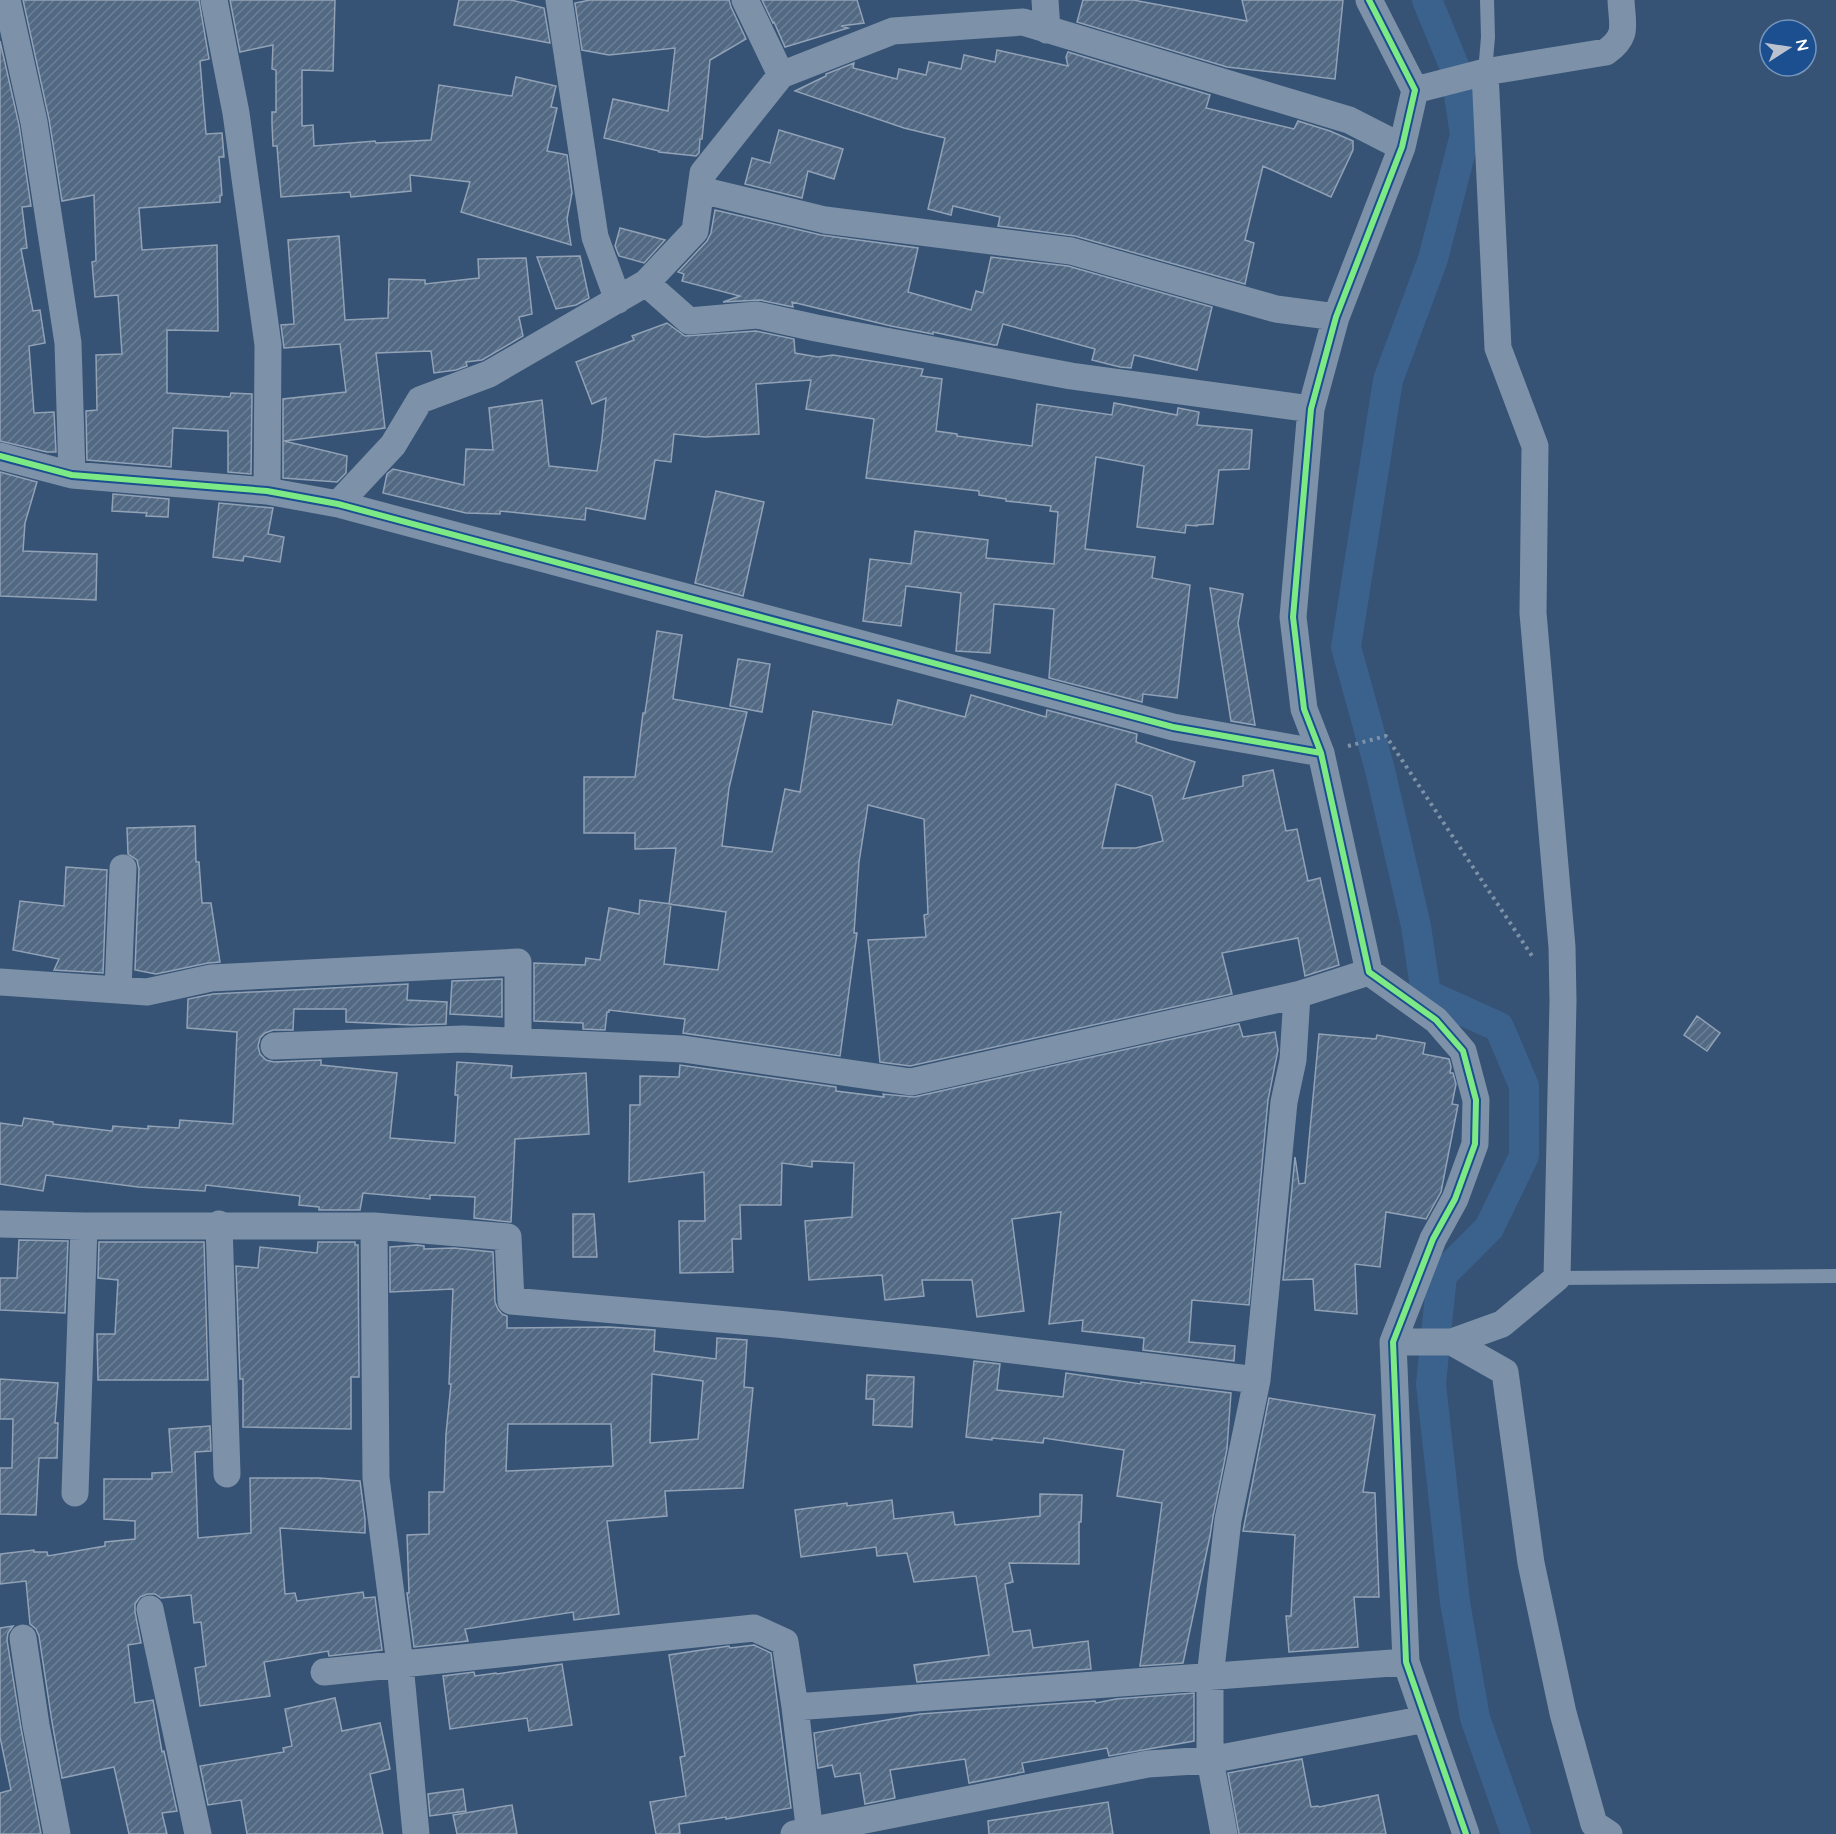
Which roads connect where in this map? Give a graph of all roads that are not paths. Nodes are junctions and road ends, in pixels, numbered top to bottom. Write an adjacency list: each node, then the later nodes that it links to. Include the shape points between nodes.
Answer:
1 (7, 0): 20 (street, via 34,122 69,343)
2 (214, 0): 21 (street, via 236,113 268,345)
3 (559, 0): 16 (street, via 595,237)
4 (745, 0): 11 (street)
5 (1045, 0): 9 (street)
6 (1368, 0): 12 (street)
7 (1487, 0): 10 (lane)
8 (1621, 0): 10 (street, via 1623,33 1606,52)
9 (1047, 30): 11 (street, via 1023,22 893,31); 13 (street, via 1349,120)
10 (1485, 72): 12 (street); 36 (street, via 1498,348 1535,446 1533,613 1562,947)
11 (781, 75): 14 (street, via 703,173)
12 (1414, 90): 13 (street)
13 (1402, 147): 17 (street)
14 (701, 190): 15 (street, via 695,231); 17 (street, via 825,220 1071,251 1276,309)
15 (646, 283): 16 (street); 18 (street, via 689,321 757,315 1071,376)
16 (618, 300): 22 (street, via 489,374 420,400 393,445)
17 (1336, 317): 18 (street)
18 (1311, 409): 23 (street, via 1293,617 1304,709)
19 (0, 456): 20 (street)
20 (72, 475): 21 (street)
21 (267, 490): 22 (street)
22 (338, 504): 23 (street, via 1173,728)
23 (1321, 753): 25 (street)
24 (123, 868): 27 (street)
25 (1369, 972): 28 (street); 37 (street, via 1436,1020 1463,1051 1476,1100 1475,1144)
26 (0, 982): 27 (street)
27 (118, 989): 29 (street, via 147,992 211,978 518,962)
28 (1297, 995): 29 (street, via 911,1082 683,1049); 39 (street)
29 (518, 1041): 30 (street, via 462,1039)
30 (274, 1046)
31 (0, 1224): 33 (street)
32 (219, 1224): 33 (street); 34 (street); 40 (street)
33 (84, 1226): 41 (street)
34 (374, 1226): 39 (street, via 508,1237 511,1301 948,1342); 45 (street, via 376,1478)
35 (1836, 1276): 36 (lane)
36 (1557, 1278): 38 (street, via 1502,1324)
37 (1393, 1342): 38 (street); 44 (street)
38 (1452, 1342): 57 (street, via 1505,1372 1531,1563 1563,1713 1594,1824)
39 (1257, 1380): 47 (street, via 1228,1520)
40 (227, 1474)
41 (75, 1493)
42 (150, 1609): 53 (street)
43 (22, 1638): 52 (street)
44 (1406, 1662): 47 (street); 49 (street)
45 (400, 1664): 46 (street); 48 (street, via 754,1628 785,1642); 54 (street)
46 (324, 1672)
47 (1210, 1677): 48 (street); 50 (street)
48 (795, 1707): 51 (street)
49 (1426, 1719): 50 (street); 56 (street)
50 (1210, 1760): 51 (street, via 1148,1764); 55 (street)
51 (805, 1833)
52 (57, 1834)
53 (198, 1834)
54 (416, 1834)
55 (1224, 1834)
56 (1466, 1834)
57 (1609, 1834)

